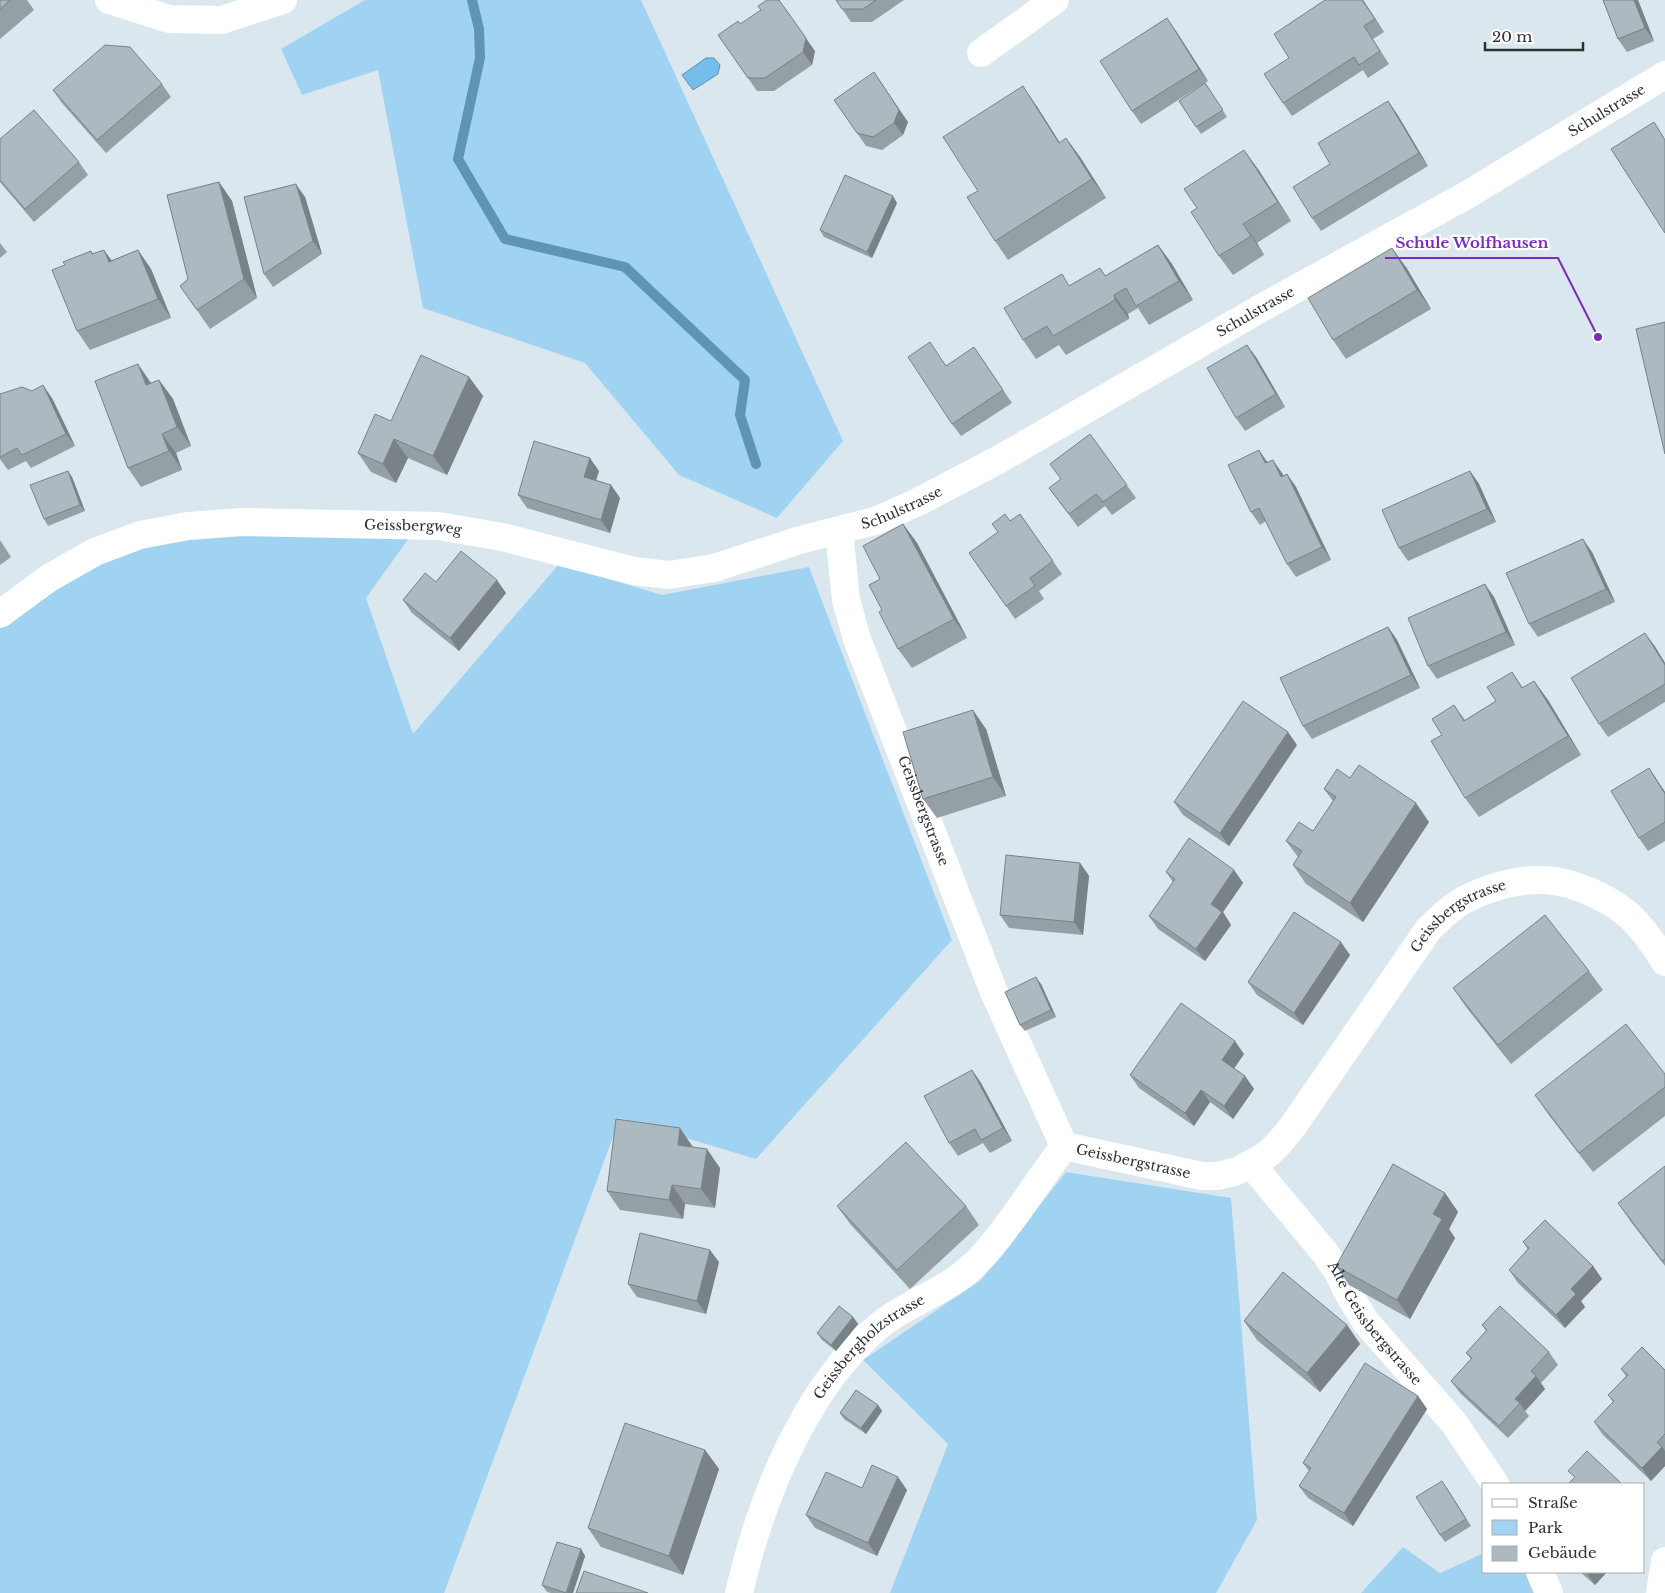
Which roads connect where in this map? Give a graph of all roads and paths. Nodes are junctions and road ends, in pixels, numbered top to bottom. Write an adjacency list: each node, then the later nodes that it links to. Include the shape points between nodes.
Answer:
1 (109, 0): 2 (street, via 169,20 222,20)
2 (283, 0)
3 (1055, 0): 4 (street)
4 (981, 53)
5 (1665, 75): 6 (street, Schulstrasse, via 1467,195 1270,303 998,460 894,513)
6 (839, 531): 7 (street, Geissbergweg, via 714,568 669,575 634,572 502,537 438,526 242,522 188,526 140,535 95,552 49,578); 9 (street, Geissbergstrasse, via 846,600 857,639 994,992)
7 (0, 614)
8 (1665, 962): 10 (street, Geissbergstrasse, via 1632,918 1593,893 1570,885 1544,880 1522,882 1468,897 1428,930 1293,1126 1267,1155)
9 (1064, 1146): 10 (street, Geissbergstrasse, via 1202,1176 1218,1176); 14 (street, Geissbergholzstrasse, via 975,1265 943,1288 888,1318 832,1375 807,1413 772,1487)
10 (1251, 1164): 11 (street, Alte Geissbergstrasse, via 1325,1253 1365,1321 1444,1411)
11 (1494, 1483)
12 (1665, 1561): 16 (street)
13 (1540, 1573): 15 (street)
14 (739, 1593)
15 (1549, 1593)
16 (1660, 1593)

